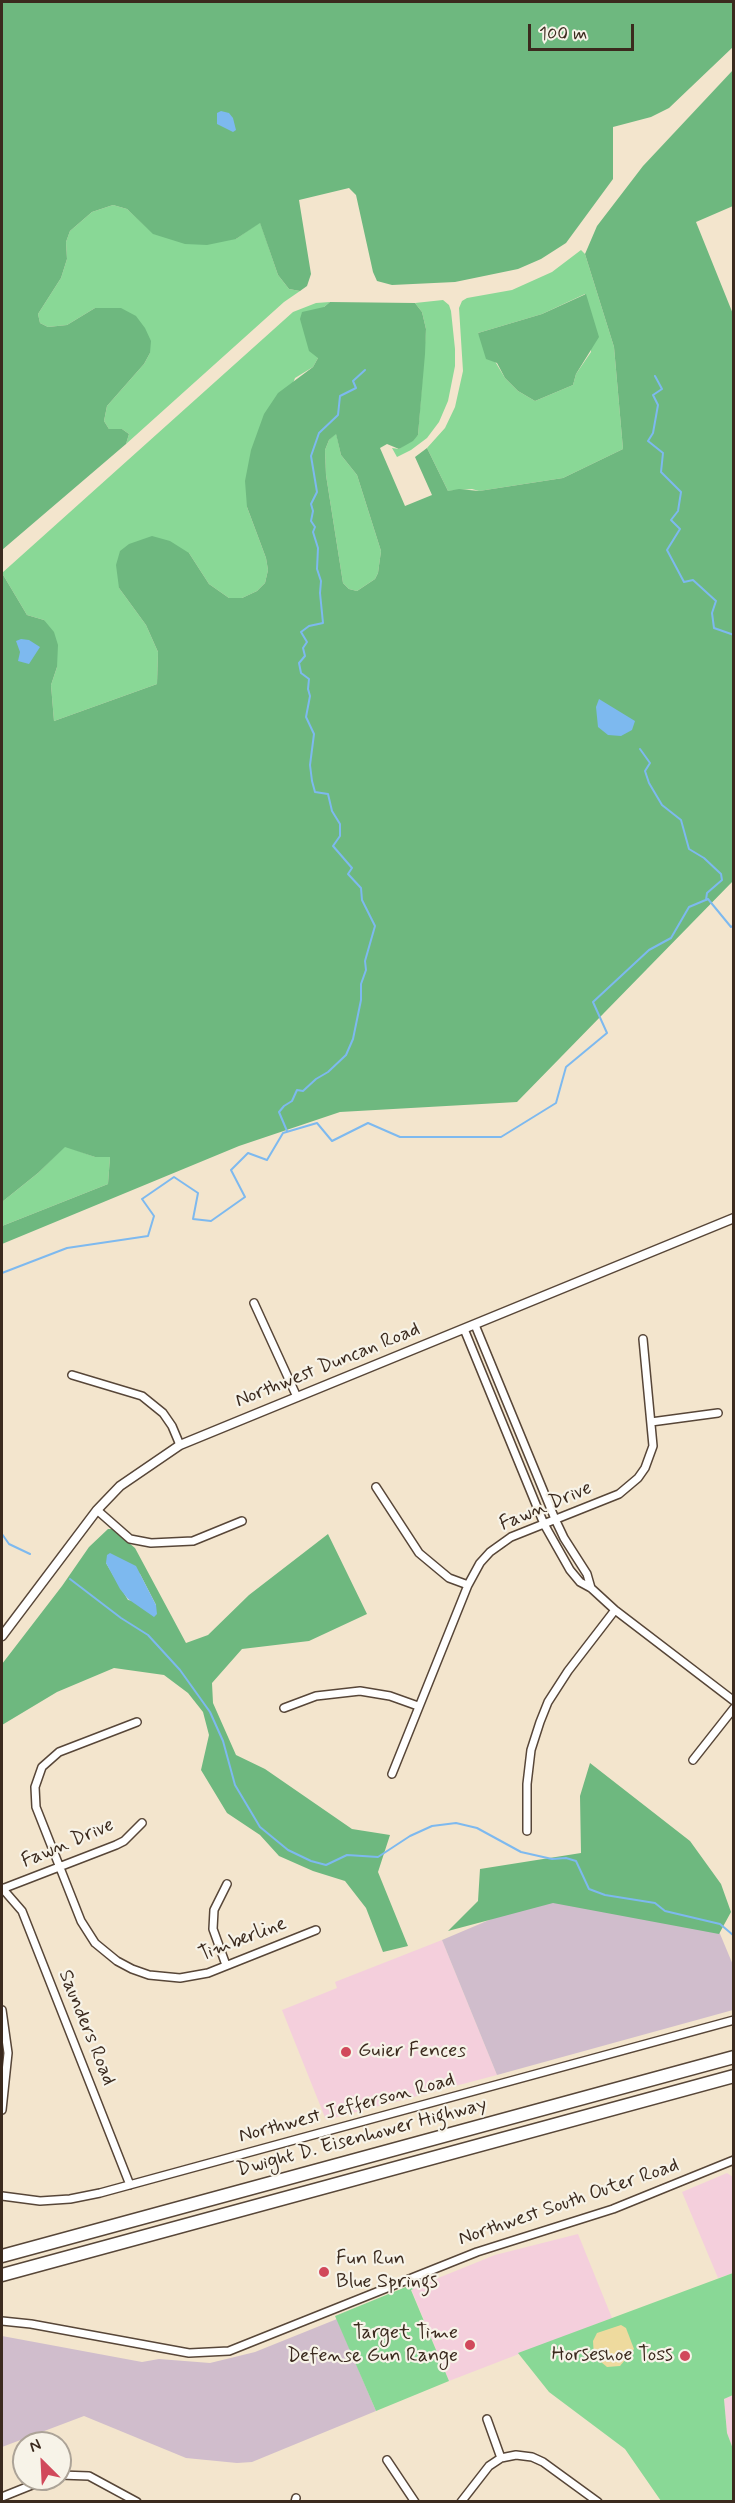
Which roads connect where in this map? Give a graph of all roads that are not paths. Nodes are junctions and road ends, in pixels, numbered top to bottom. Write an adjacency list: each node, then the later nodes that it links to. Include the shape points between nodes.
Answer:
1 (734, 1218): 3 (street, Northwest Duncan Road)
2 (254, 1303): 7 (street)
3 (475, 1324): 4 (street, Northwest Duncan Road); 10 (street)
4 (464, 1329): 7 (street, Northwest Duncan Road); 11 (street)
5 (643, 1339): 9 (street, Fawn Drive)
6 (72, 1375): 12 (street, via 142,1396 163,1413)
7 (297, 1397): 12 (street, Northwest Duncan Road)
8 (718, 1413): 9 (street)
9 (651, 1422): 15 (street, Fawn Drive, via 653,1446 638,1479 619,1494)
10 (517, 1425): 11 (street); 15 (street)
11 (506, 1430): 17 (street)
12 (180, 1445): 14 (street, Northwest Duncan Road, via 120,1486)
13 (376, 1487): 18 (street, via 419,1552 449,1578)
14 (97, 1510): 16 (street, via 130,1539 151,1543 193,1541); 21 (street, Northwest Duncan Road)
15 (555, 1519): 17 (street, Fawn Drive); 19 (street)
16 (242, 1521)
17 (544, 1524): 18 (street, Fawn Drive, via 496,1547 480,1563); 19 (street, via 570,1570)
18 (468, 1585): 23 (street, Fawn Drive)
19 (591, 1588): 20 (street)
20 (615, 1610): 22 (street); 30 (street, via 568,1671 540,1722 531,1750)
21 (2, 1636)
22 (734, 1701)
23 (418, 1706): 24 (street, via 360,1691 316,1696); 28 (street, Fawn Drive)
24 (284, 1708)
25 (734, 1708): 27 (street)
26 (137, 1722): 31 (street, Timberline, via 58,1752 42,1767 34,1797)
27 (693, 1760)
28 (392, 1774)
29 (142, 1823): 31 (street, Fawn Drive, via 124,1841)
30 (527, 1831)
31 (60, 1867): 33 (street, Fawn Drive); 35 (street, Timberline, via 87,1932 117,1961 149,1975 165,1977 192,1977)
32 (227, 1884): 35 (street, via 214,1911 213,1929)
33 (2, 1889): 43 (street, Saunders Road, via 22,1911)
34 (316, 1930): 35 (street, Timberline)
35 (226, 1965)
36 (2, 2010): 38 (street)
37 (734, 2020): 43 (street, Northwest Jefferson Road)
38 (3, 2034): 41 (street, via 8,2053)
39 (734, 2057): 45 (highway, Dwight D. Eisenhower Highway)
40 (734, 2076): 46 (highway, Dwight D. Eisenhower Highway)
41 (2, 2110)
42 (733, 2161): 47 (street, Northwest South Outer Road, via 612,2209 477,2252 229,2351 189,2353)
43 (130, 2185): 44 (street, Northwest Jefferson Road, via 70,2199 40,2201)
44 (2, 2196)
45 (2, 2256)
46 (2, 2275)
47 (2, 2321)
48 (487, 2419): 49 (street)
49 (501, 2458): 53 (street, via 538,2460); 57 (street, via 481,2475)
50 (387, 2460): 56 (street)
51 (72, 2475): 55 (street, via 89,2476)
52 (17, 2491): 54 (street)
53 (587, 2494): 58 (street); 59 (street)
54 (2, 2497)
55 (137, 2502)
56 (415, 2502)
57 (461, 2502)
58 (582, 2502)
59 (598, 2502)

